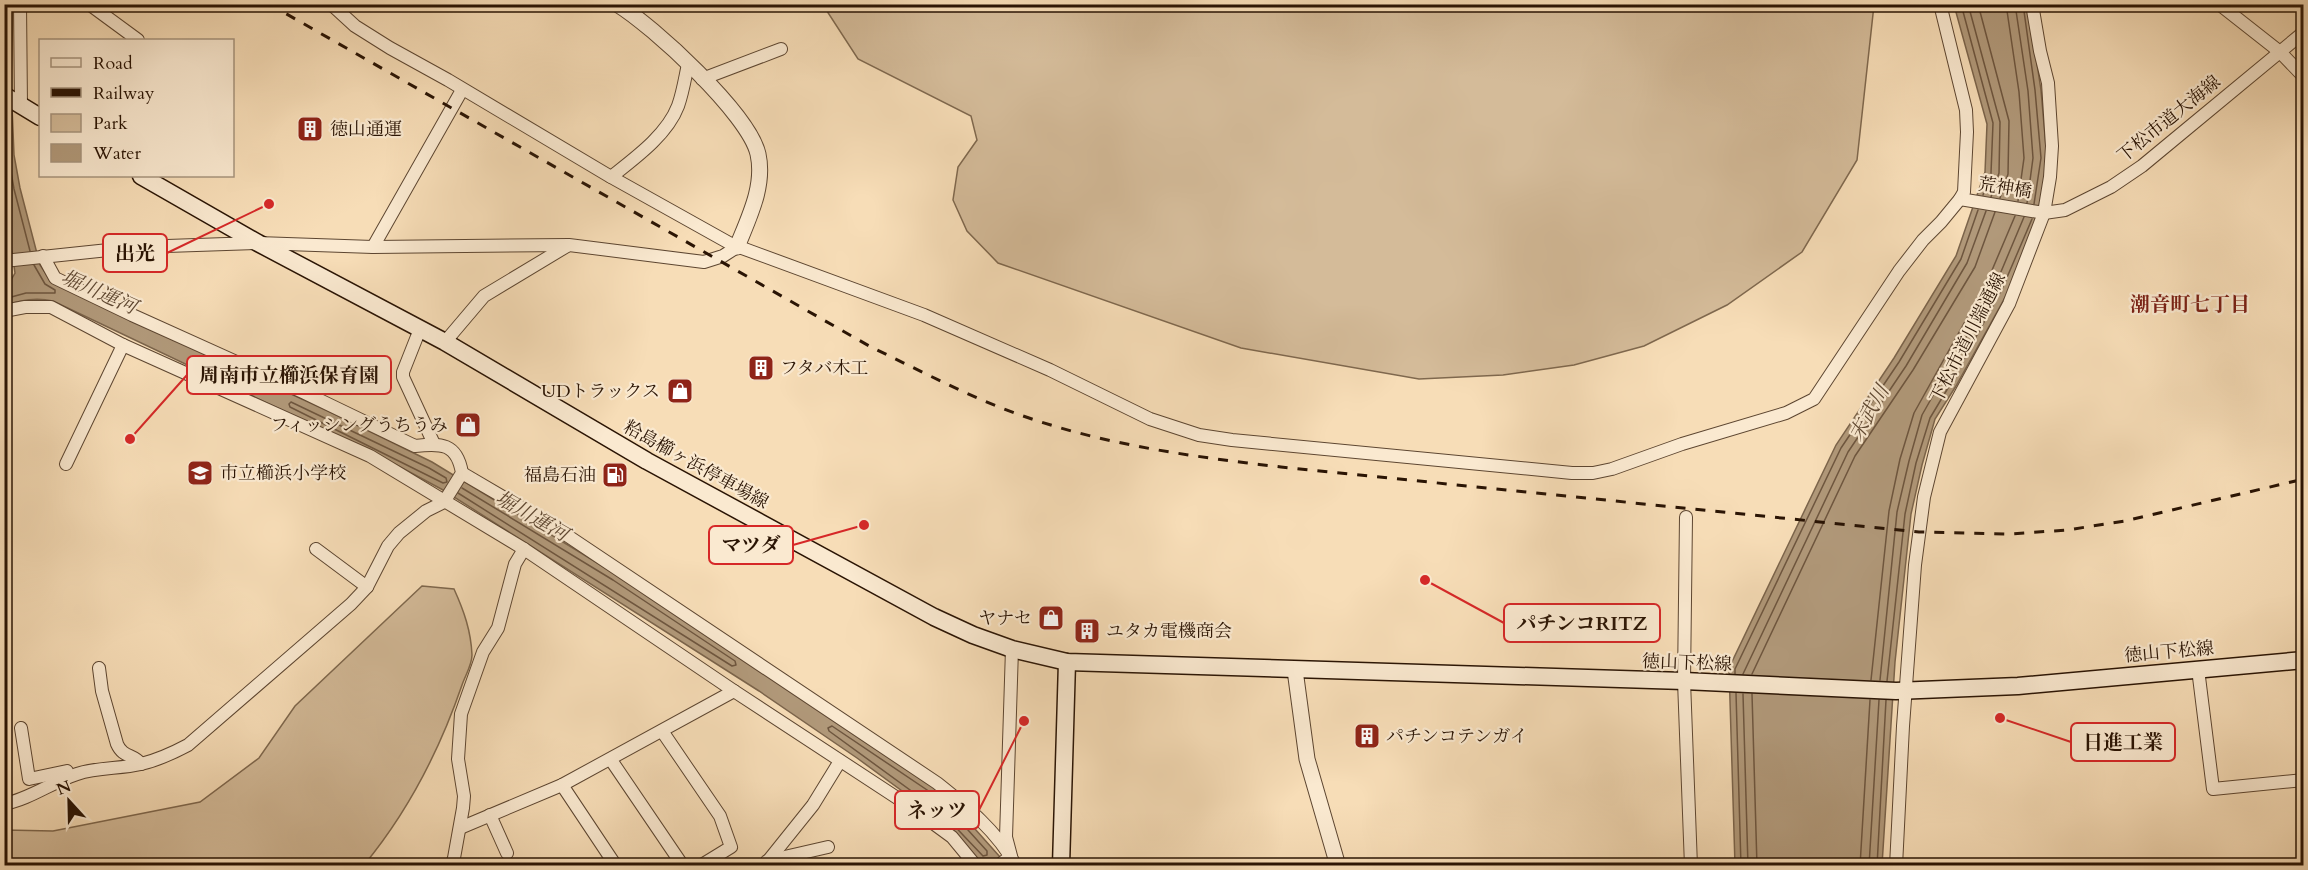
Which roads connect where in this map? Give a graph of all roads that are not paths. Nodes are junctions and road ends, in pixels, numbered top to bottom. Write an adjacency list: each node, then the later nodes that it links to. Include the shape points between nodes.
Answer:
1 (20, 4): 18 (street)
2 (89, 4): 10 (street)
3 (331, 4): 16 (street, via 355,26)
4 (617, 4): 8 (street)
5 (1940, 4): 22 (street, via 1966,110 1964,192)
6 (2032, 4): 23 (street, 下松市道川端通線, via 2048,83 2052,139)
7 (2219, 4): 12 (street)
8 (634, 10): 13 (street)
9 (2304, 32): 12 (street, 下松市道大海線)
10 (137, 39)
11 (781, 49): 15 (street)
12 (2280, 52): 14 (street); 23 (street, 下松市道大海線, via 2142,166 2065,210)
13 (688, 64): 15 (street); 21 (street, via 672,118 643,151)
14 (2304, 77)
15 (702, 79): 27 (street, via 733,109 751,134 758,153 760,175 754,207)
16 (462, 90): 21 (street); 26 (street)
17 (4, 96): 18 (main road)
18 (21, 106): 19 (main road)
19 (39, 116)
20 (143, 177): 24 (main road, 粭島櫛ヶ浜停車場線)
21 (611, 177): 27 (street)
22 (1960, 199): 23 (street, 荒神橋); 27 (street, via 1899,271 1814,399 1786,413 1593,473 1199,435 1150,419 924,315)
23 (2044, 213): 50 (street, 下松市道川端通線, via 2009,304 1940,432 1924,497)
24 (258, 243): 26 (street); 28 (street, via 137,247); 31 (main road, 粭島櫛ヶ浜停車場線)
25 (569, 245): 26 (street); 27 (street, via 704,262); 32 (street, via 484,296)
26 (373, 247)
27 (737, 247)
28 (44, 256): 29 (street); 34 (street, via 55,278 415,446)
29 (7, 261)
30 (4, 311): 33 (street, via 51,307)
31 (420, 329): 32 (main road, 粭島櫛ヶ浜停車場線); 34 (street, via 403,377)
32 (445, 342): 42 (main road, 粭島櫛ヶ浜停車場線, via 647,461 868,582 934,617)
33 (123, 345): 35 (street); 37 (street, via 370,456)
34 (434, 444): 36 (street, via 451,448 458,456)
35 (66, 464)
36 (461, 475): 37 (street); 64 (street, via 556,528 937,783 991,832)
37 (446, 500): 40 (street); 41 (street, via 426,510 399,533)
38 (1686, 517): 48 (street)
39 (316, 549): 41 (street)
40 (524, 549): 49 (street); 61 (street, via 515,564 498,628 483,652 461,714 458,759 464,796)
41 (367, 587): 55 (street, via 188,745)
42 (1012, 649): 44 (main road, 粭島櫛ヶ浜停車場線); 64 (street)
43 (2304, 660): 46 (main road, 徳山下松線)
44 (1067, 662): 47 (main road, 徳山下松線); 71 (main road)
45 (99, 668): 55 (street, via 120,751)
46 (2198, 669): 50 (main road, 徳山下松線, via 2018,686); 57 (street, via 2213,789)
47 (1295, 670): 48 (main road, 徳山下松線); 72 (street, via 1307,759)
48 (1684, 681): 50 (main road, 徳山下松線); 73 (street)
49 (734, 691): 52 (street); 54 (street)
50 (1901, 691): 74 (street, 下松市道川端通線)
51 (21, 728): 56 (street, via 29,779 71,770)
52 (662, 731): 53 (street); 69 (street, via 720,816 731,847)
53 (611, 760): 58 (street); 68 (street)
54 (840, 761): 66 (street, via 813,805); 70 (street, via 952,837)
55 (141, 764): 56 (street)
56 (80, 773): 59 (street)
57 (2304, 780)
58 (562, 785): 60 (street); 67 (street)
59 (4, 804)
60 (490, 815): 61 (street); 63 (street)
61 (460, 828): 65 (street)
62 (828, 848): 66 (street)
63 (507, 853)
64 (1008, 862)
65 (453, 863)
66 (765, 863)
67 (616, 866)
68 (683, 866)
69 (700, 866)
70 (976, 866)
71 (1062, 866)
72 (1338, 866)
73 (1691, 866)
74 (1896, 866)

